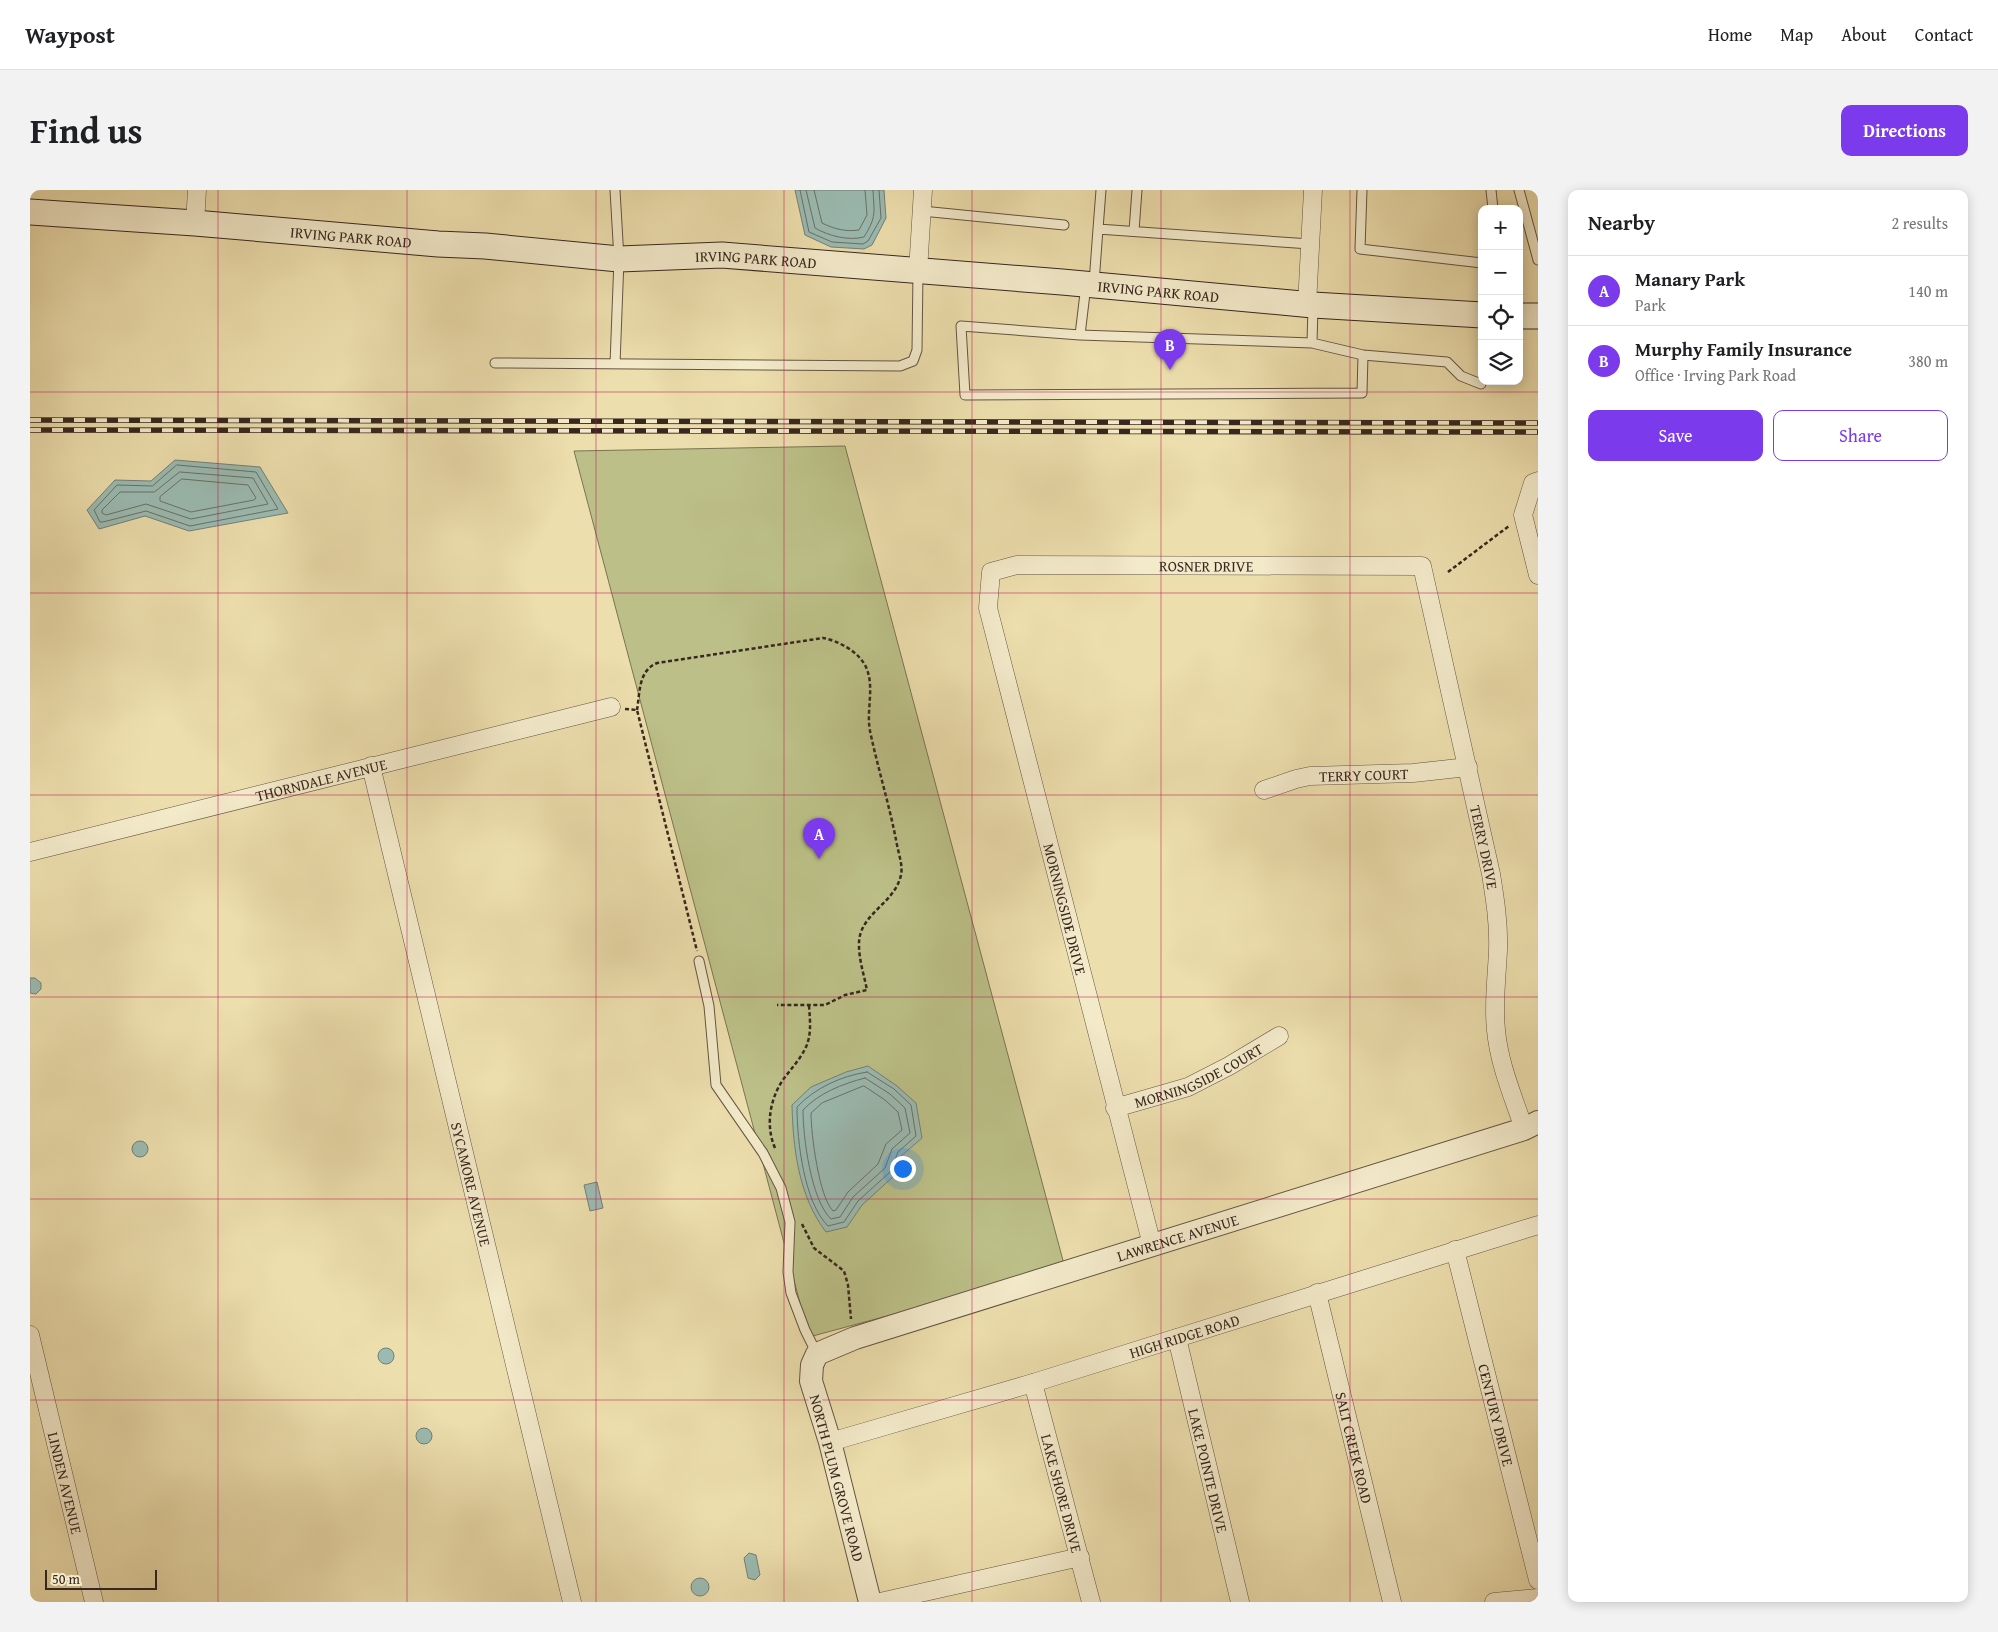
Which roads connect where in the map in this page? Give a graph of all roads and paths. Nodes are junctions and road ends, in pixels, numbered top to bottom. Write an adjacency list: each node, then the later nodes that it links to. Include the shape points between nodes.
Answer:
1 (197, 190): 13 (street)
2 (614, 190): 18 (lane)
3 (923, 190): 11 (street)
4 (1100, 190): 15 (lane)
5 (1137, 190): 16 (lane)
6 (1313, 190): 17 (street)
7 (1362, 190): 20 (lane, via 1360,250)
8 (1491, 190): 10 (lane)
9 (1519, 190): 19 (lane)
10 (1493, 205)
11 (922, 211): 14 (lane); 21 (street)
12 (30, 212): 13 (main road, IRVING PARK ROAD)
13 (195, 223): 18 (main road, IRVING PARK ROAD)
14 (1064, 225)
15 (1098, 229): 16 (lane); 22 (lane)
16 (1134, 231): 17 (lane)
17 (1310, 244): 23 (street)
18 (620, 259): 21 (main road, IRVING PARK ROAD, via 722,255); 31 (lane)
19 (1538, 260)
20 (1478, 263)
21 (918, 272): 22 (main road, IRVING PARK ROAD); 31 (lane, via 918,350 913,361 900,366)
22 (1090, 285): 23 (main road, IRVING PARK ROAD); 27 (lane)
23 (1310, 305): 24 (main road, IRVING PARK ROAD); 28 (lane)
24 (1478, 315)
25 (1523, 316): 26 (main road)
26 (1538, 316)
27 (1080, 335): 28 (lane); 29 (lane, via 961,326 965,395 1362,393)
28 (1312, 343): 29 (lane)
29 (1363, 355): 32 (lane, via 1448,362 1461,376)
30 (495, 363): 31 (lane)
31 (615, 364)
32 (1478, 383)
33 (1538, 481): 34 (street, via 1533,483)
34 (1523, 516): 37 (path); 38 (street)
35 (1422, 566): 36 (street, ROSNER DRIVE, via 1017,565); 42 (street, TERRY DRIVE)
36 (991, 572): 49 (street, MORNINGSIDE DRIVE, via 988,608)
37 (1448, 572)
38 (1538, 575)
39 (611, 707): 40 (path); 41 (street, THORNDALE AVENUE)
40 (637, 710): 45 (path); 47 (path, via 643,675 657,663 823,638 844,646 865,665 869,677 870,730 902,874 890,897 868,918 860,932 867,990 845,995 824,1005)
41 (371, 766): 44 (street, THORNDALE AVENUE); 67 (street, SYCAMORE AVENUE)
42 (1468, 767): 43 (street, TERRY COURT, via 1413,773 1310,776); 50 (street, TERRY DRIVE, via 1496,906 1498,948 1494,1010 1498,1051)
43 (1264, 790)
44 (30, 852)
45 (699, 962): 60 (lane, via 709,1006 716,1085 763,1153 781,1188 790,1222 788,1272 791,1293)
46 (777, 1005): 47 (path)
47 (809, 1006): 51 (path, via 810,1028 806,1047 773,1102 770,1131)
48 (1279, 1036): 49 (street, MORNINGSIDE COURT, via 1188,1087)
49 (1115, 1108): 54 (street, MORNINGSIDE DRIVE)
50 (1531, 1125): 54 (street, LAWRENCE AVENUE)
51 (779, 1155)
52 (801, 1221): 57 (path, via 814,1248 844,1271)
53 (1538, 1226): 55 (street, HIGH RIDGE ROAD)
54 (1152, 1245): 60 (street, LAWRENCE AVENUE, via 854,1338)
55 (1455, 1250): 56 (street, HIGH RIDGE ROAD); 64 (street, CENTURY DRIVE)
56 (1317, 1293): 59 (street, HIGH RIDGE ROAD); 72 (street, SALT CREEK ROAD)
57 (852, 1320)
58 (30, 1335): 66 (street, LINDEN AVENUE)
59 (1178, 1338): 61 (street, HIGH RIDGE ROAD); 71 (street, LAKE POINTE DRIVE)
60 (817, 1354): 62 (street, NORTH PLUM GROVE ROAD, via 811,1381)
61 (1033, 1383): 62 (street, HIGH RIDGE ROAD); 63 (street, LAKE SHORE DRIVE)
62 (830, 1442): 68 (street, NORTH PLUM GROVE ROAD)
63 (1080, 1557): 69 (street); 70 (street, LAKE SHORE DRIVE)
64 (1538, 1580)
65 (1538, 1598): 73 (street)
66 (94, 1602)
67 (572, 1602)
68 (870, 1602)
69 (880, 1602)
70 (1092, 1602)
71 (1240, 1602)
72 (1392, 1602)
73 (1494, 1602)

